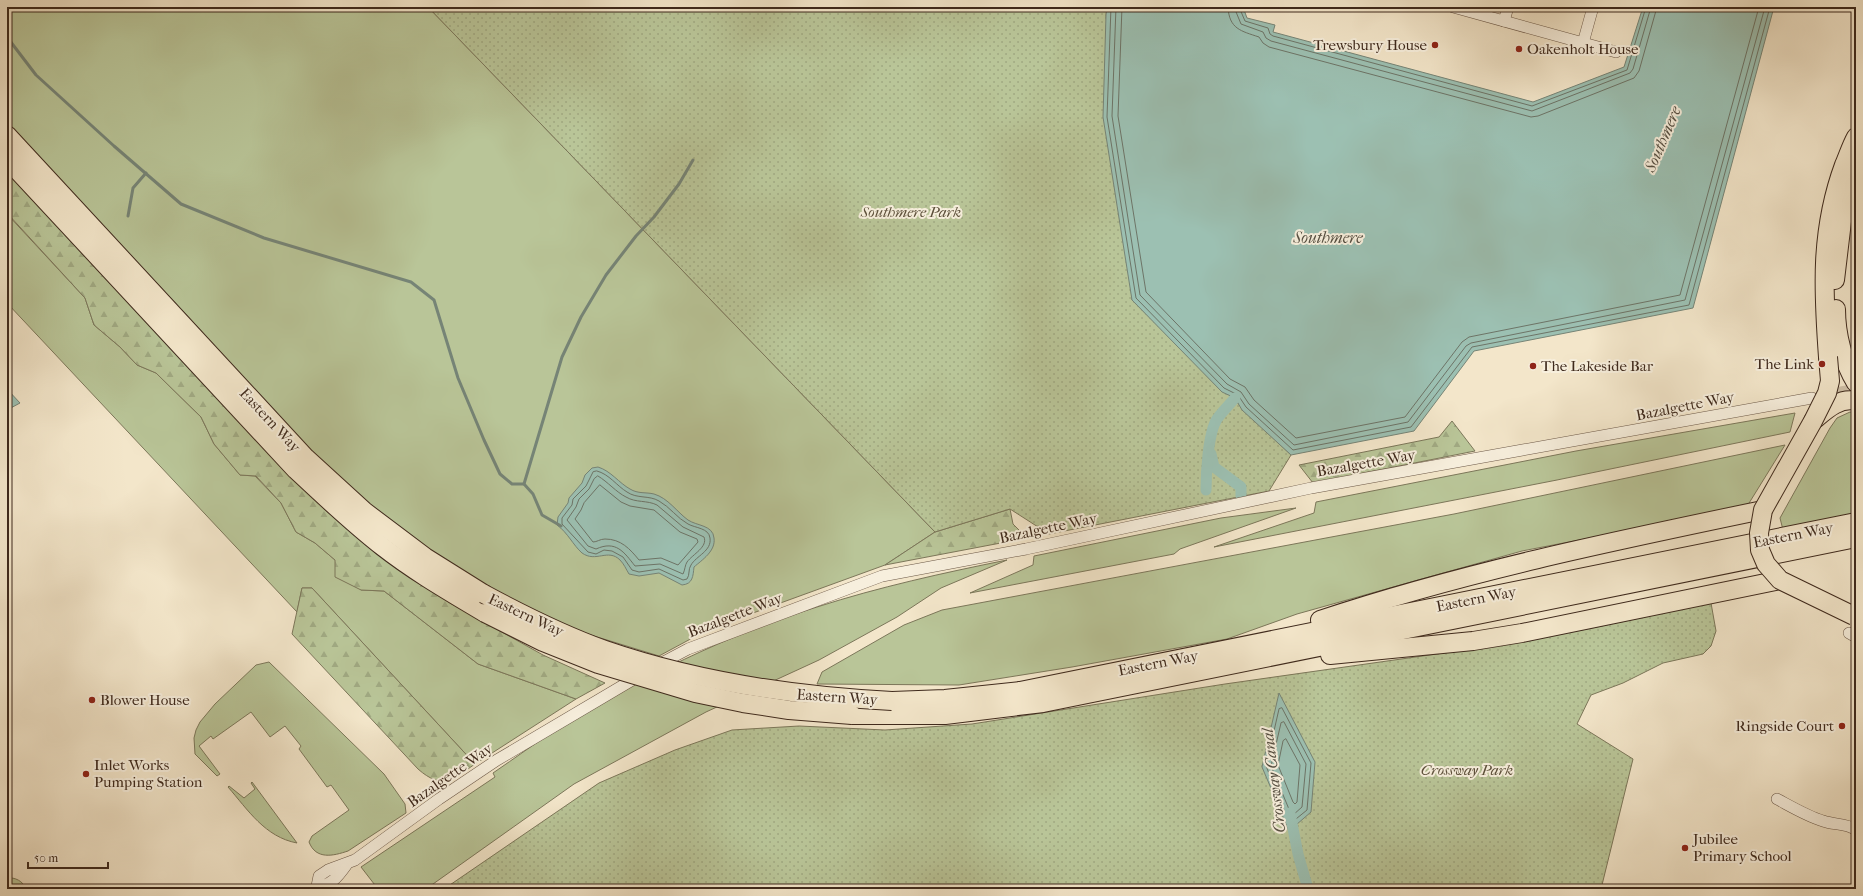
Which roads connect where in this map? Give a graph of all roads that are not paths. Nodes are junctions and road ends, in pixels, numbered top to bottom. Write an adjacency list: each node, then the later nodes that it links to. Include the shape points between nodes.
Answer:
1 (1453, 7): 4 (street)
2 (1508, 7): 4 (street)
3 (1593, 7): 5 (street)
4 (1504, 21): 5 (street)
5 (1583, 43): 6 (street)
6 (1616, 52)
7 (7, 135): 20 (main road, Eastern Way, bridge, via 306,458 364,511 425,556 484,594 540,623 604,650 746,687 806,695 892,701 945,699 1020,691)
8 (1856, 137): 14 (main road, bridge, via 1835,190 1825,239 1824,301 1830,381)
9 (7, 159): 20 (main road, Eastern Way, bridge, via 296,470 347,518 424,576 485,613 543,642 598,664 695,693 789,710 852,715 945,715 1042,703)
10 (1856, 171): 11 (main road, via 1843,213 1835,275 1836,319 1844,361)
11 (1856, 383)
12 (1812, 398): 23 (street, Bazalgette Way, via 1311,488 1026,549 882,576 688,649 617,687 497,760)
13 (1856, 401): 14 (main road, via 1834,404)
14 (1813, 421): 15 (main road, bridge)
15 (1763, 510): 18 (main road, bridge, via 1759,533 1760,550 1766,564); 20 (main road, via 1588,547 1447,582 1329,617)
16 (1856, 522): 20 (main road, Eastern Way)
17 (1856, 538): 20 (main road, Eastern Way)
18 (1780, 580): 19 (main road, bridge); 20 (main road, via 1473,641 1404,649)
19 (1854, 624)
20 (1244, 654)
21 (1777, 799): 22 (street, via 1825,822 1851,826)
22 (1856, 830)
23 (351, 862)

